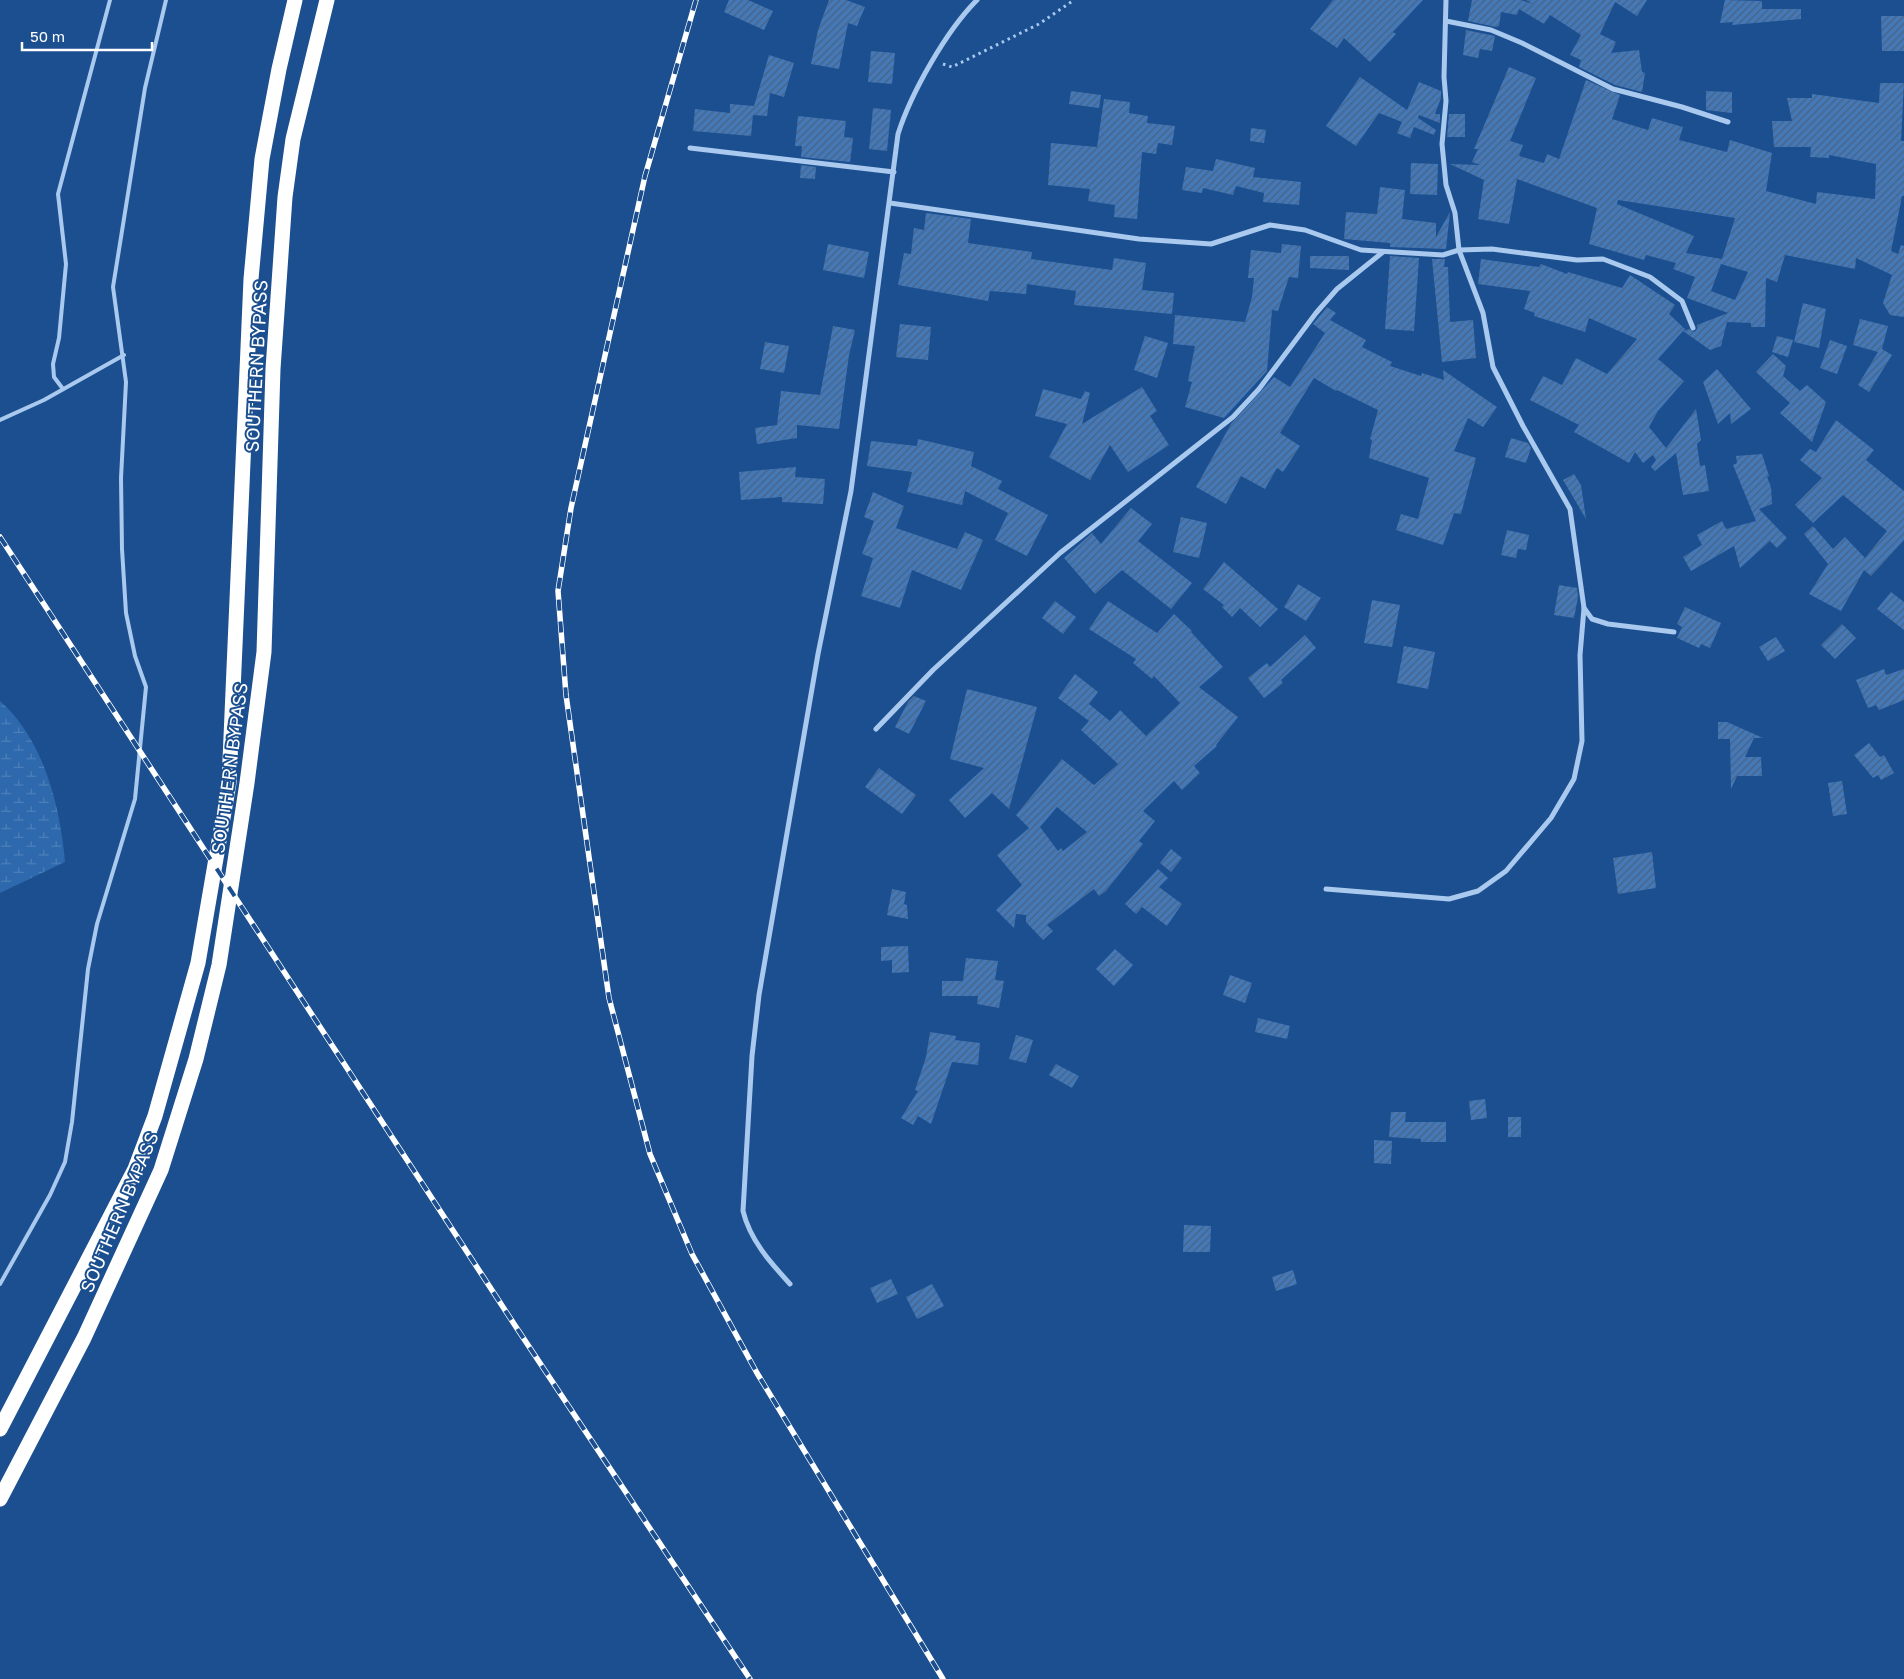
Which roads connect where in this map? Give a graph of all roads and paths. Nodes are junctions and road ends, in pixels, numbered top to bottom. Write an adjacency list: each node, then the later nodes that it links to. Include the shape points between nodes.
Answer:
1 (110, 0): 18 (lane, via 58,194 66,264 59,338 53,364 54,377)
2 (166, 0): 17 (lane, via 145,88 114,279 114,300)
3 (295, 0): 26 (highway, SOUTHERN BYPASS, via 262,158 251,279 228,783 198,963 155,1116 135,1169)
4 (327, 0): 27 (highway, SOUTHERN BYPASS, via 293,139 286,197 273,369 264,652 248,783 219,965 196,1058 161,1170 84,1338)
5 (977, 0): 9 (street)
6 (1074, 0): 9 (path, via 1039,24 952,67)
7 (1446, 0): 8 (street)
8 (1446, 21): 10 (street, via 1499,33 1613,90); 14 (street, via 1446,101 1442,144 1446,185 1455,213)
9 (933, 60): 12 (street, via 905,112 898,134)
10 (1728, 122)
11 (690, 148): 12 (street)
12 (894, 172): 13 (street)
13 (890, 203): 15 (street, via 1139,239 1211,244 1270,225 1306,230 1361,250); 25 (street, via 851,491 818,654 754,1032 743,1211 754,1240)
14 (1459, 250): 15 (street, via 1443,255); 16 (street, via 1492,249 1577,260 1603,259 1616,263 1650,277 1682,301); 20 (street, via 1483,313 1493,367 1570,509)
15 (1384, 252): 22 (street, via 1337,289 1260,389 1233,417 1060,553 966,638)
16 (1693, 328)
17 (124, 355): 18 (lane); 24 (lane, via 122,549 126,613 135,656 146,687 135,799 97,924 88,969 65,1162)
18 (63, 389): 19 (lane)
19 (0, 420)
20 (1584, 608): 21 (street, via 1592,619 1608,624); 23 (street, via 1580,656 1582,741 1574,779 1551,818 1506,871 1478,891 1449,899)
21 (1674, 632)
22 (876, 729)
23 (1326, 889)
24 (0, 1284)
25 (790, 1284)
26 (0, 1429)
27 (0, 1499)

